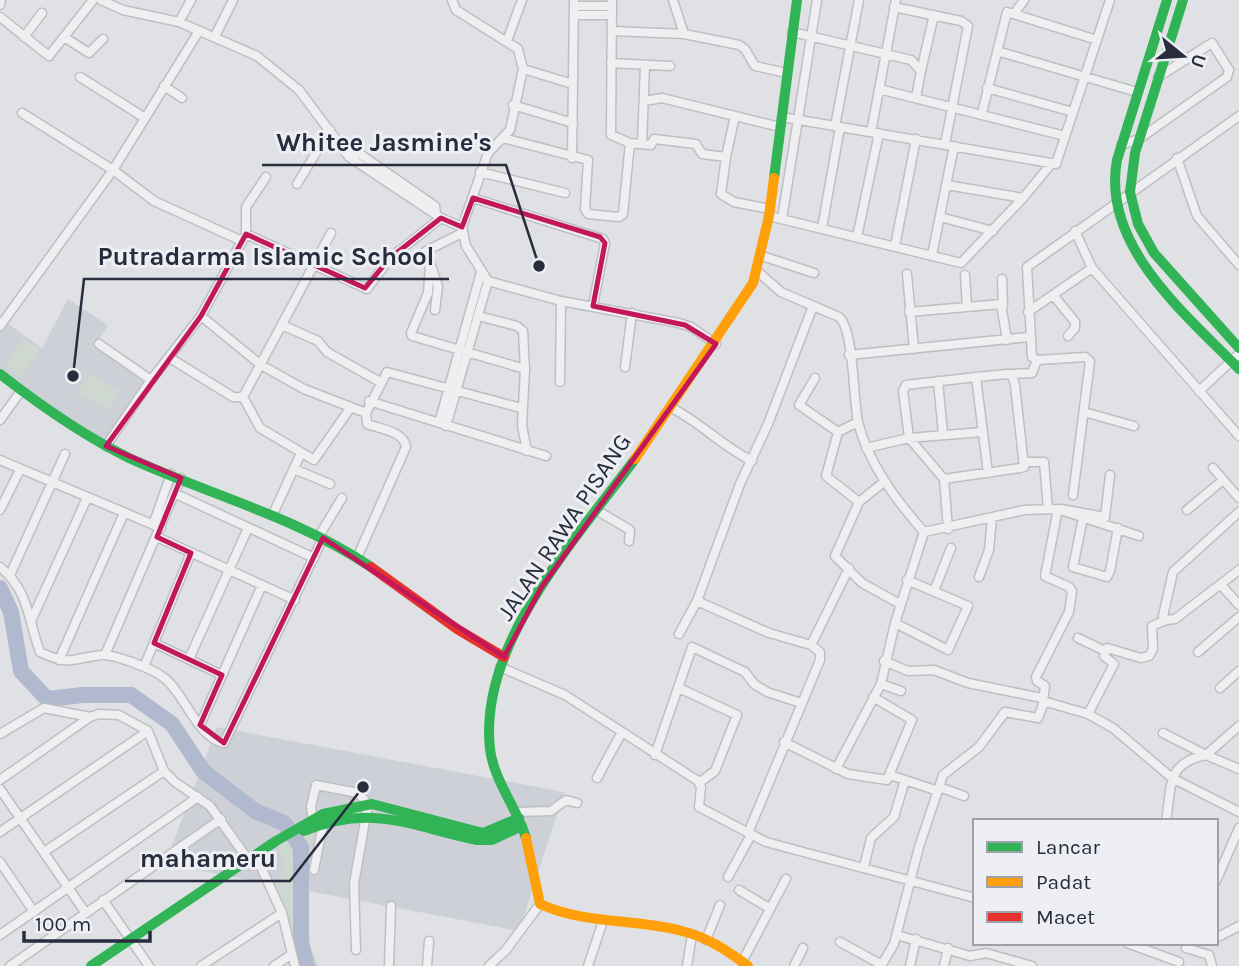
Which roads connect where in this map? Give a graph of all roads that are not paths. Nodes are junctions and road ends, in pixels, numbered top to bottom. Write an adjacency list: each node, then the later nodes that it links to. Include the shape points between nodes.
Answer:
1 (93, 0): 32 (street)
2 (101, 0): 19 (street)
3 (127, 0): 19 (street)
4 (191, 0): 24 (street)
5 (233, 0): 29 (street)
6 (452, 0): 35 (street, via 456,10)
7 (522, 0): 35 (street)
8 (673, 0): 28 (street)
9 (797, 0): 27 (street, JALAN RAWA PISANG)
10 (817, 0): 30 (street)
11 (859, 0): 36 (street)
12 (1024, 0): 21 (street)
13 (1167, 0): 52 (street)
14 (1183, 0): 47 (street)
15 (1107, 1): 34 (street)
16 (895, 4): 22 (street); 38 (street)
17 (574, 7): 18 (street); 48 (street)
18 (612, 7): 25 (street)
19 (122, 10): 24 (street)
20 (42, 13): 31 (street)
21 (1014, 14): 34 (street); 37 (street, via 1007,12)
22 (934, 15): 43 (street); 57 (street, via 965,22 968,30)
23 (0, 18): 31 (street)
24 (179, 22): 26 (street)
25 (612, 31): 28 (street); 39 (street)
26 (199, 32): 29 (street); 49 (street)
27 (792, 32): 30 (street); 44 (street, JALAN RAWA PISANG)
28 (684, 34): 44 (street, via 739,45 755,65)
29 (215, 36): 68 (street, via 274,68 299,90)
30 (810, 36): 36 (street); 64 (street)
31 (24, 37): 32 (street, via 49,56)
32 (64, 37): 33 (street, via 89,53)
33 (103, 39)
34 (1097, 40): 46 (street)
35 (507, 41): 42 (street, via 518,49)
36 (850, 45): 38 (street); 67 (street)
37 (997, 51): 46 (street); 50 (street)
38 (886, 52): 43 (street, via 911,60); 51 (street)
39 (611, 63): 40 (street); 74 (street, via 610,134)
40 (645, 65): 41 (street); 55 (street)
41 (670, 66)
42 (523, 69): 48 (street); 56 (street)
43 (921, 71): 54 (street)
44 (787, 73): 65 (street, JALAN RAWA PISANG)
45 (80, 77): 63 (street)
46 (1084, 77): 52 (street); 58 (street)
47 (1158, 77): 73 (street); 73 (street, via 1212,43 1230,70 1227,77)
48 (573, 84): 66 (street)
49 (164, 86): 53 (street); 63 (street)
50 (987, 88): 58 (street); 60 (street)
51 (879, 89): 54 (street); 69 (street)
52 (1137, 92): 76 (street)
53 (182, 98)
54 (916, 98): 57 (street)
55 (644, 102): 61 (street, via 662,98); 75 (street)
56 (513, 105): 66 (street); 71 (street)
57 (953, 106): 60 (street); 77 (street)
58 (1073, 111): 70 (street)
59 (22, 113): 82 (street)
60 (982, 113): 70 (street)
61 (735, 116): 65 (street); 78 (street)
62 (1239, 116): 80 (street)
63 (145, 118): 82 (street)
64 (800, 120): 65 (street); 67 (street); 95 (street)
65 (781, 122): 92 (street, JALAN RAWA PISANG)
66 (573, 123): 79 (street)
67 (837, 126): 69 (street); 96 (street)
68 (330, 130): 85 (street); 93 (street, via 356,163 394,181)
69 (875, 132): 72 (street); 101 (street)
70 (1065, 136): 81 (street, via 1056,164)
71 (503, 138): 79 (street); 83 (street, via 488,153)
72 (916, 139): 77 (street); 103 (street)
73 (1137, 140): 76 (street); 87 (street)
74 (630, 143): 75 (street); 79 (street, via 623,214 619,217 587,213 589,162)
75 (642, 144): 78 (street, via 651,145 654,139 696,144 702,154)
76 (1123, 144): 91 (street, via 1114,183)
77 (950, 145): 81 (street); 86 (street)
78 (726, 157): 92 (street, via 721,194)
79 (572, 158)
80 (1177, 158): 87 (street); 108 (street, via 1197,216)
81 (1052, 163): 90 (street)
82 (113, 170): 102 (street, via 154,201); 130 (street)
83 (481, 172): 88 (street); 89 (street)
84 (266, 177): 102 (street, via 246,207)
85 (297, 184)
86 (947, 185): 90 (street); 94 (street)
87 (1129, 192): 91 (street); 136 (street, via 1154,253)
88 (565, 193)
89 (472, 198): 97 (street); 120 (street, via 603,239)
90 (1023, 198): 98 (street)
91 (1116, 201): 99 (street); 142 (street, via 1141,260)
92 (769, 213): 95 (street); 105 (street, JALAN RAWA PISANG)
93 (439, 216): 97 (street); 106 (street, via 390,258 367,289)
94 (940, 217): 98 (street); 104 (street)
95 (782, 219): 96 (street)
96 (822, 228): 101 (street)
97 (462, 230): 107 (street, via 426,251); 111 (street)
98 (993, 231): 104 (street, via 962,262)
99 (1075, 231): 109 (street); 125 (street, via 1027,267)
100 (331, 233): 106 (street)
101 (857, 237): 103 (street)
102 (244, 238): 106 (street); 127 (street)
103 (895, 246): 104 (street)
104 (932, 255)
105 (762, 256): 110 (street, JALAN RAWA PISANG); 112 (street)
106 (314, 264): 129 (street)
107 (430, 265): 122 (street); 122 (street, via 438,286 439,312)
108 (1239, 265)
109 (1091, 268): 117 (street); 156 (street)
110 (757, 271): 121 (street, via 781,292); 135 (street, JALAN RAWA PISANG)
111 (481, 272): 116 (street); 138 (street)
112 (814, 273)
113 (907, 274): 124 (street)
114 (965, 275): 123 (street)
115 (1002, 279): 119 (street)
116 (488, 281): 118 (street); 128 (street)
117 (1054, 296): 125 (street); 131 (street, via 1075,323)
118 (561, 301): 120 (street); 153 (street)
119 (1003, 305): 123 (street); 133 (street)
120 (593, 306): 126 (street)
121 (813, 306): 139 (street, via 845,322); 180 (street)
122 (424, 307): 138 (street, via 412,337)
123 (967, 307): 124 (street)
124 (909, 312): 137 (street)
125 (1028, 312): 132 (street)
126 (632, 313): 135 (street, via 685,325); 144 (street)
127 (201, 316): 140 (street); 143 (street)
128 (478, 316): 138 (street); 145 (street, via 521,328)
129 (282, 325): 143 (street); 152 (street, via 318,341 327,352)
130 (0, 326)
131 (1068, 336)
132 (1029, 337): 133 (street); 141 (street, via 1032,357)
133 (1007, 340): 137 (street)
134 (99, 344): 150 (street)
135 (716, 344): 161 (street, JALAN RAWA PISANG)
136 (1239, 348)
137 (914, 349): 139 (street)
138 (464, 352): 145 (street); 154 (street)
139 (849, 355): 165 (street)
140 (170, 358): 150 (street); 157 (street, via 233,397)
141 (1037, 360): 147 (street, via 1032,373); 162 (street, via 1089,359)
142 (1235, 361): 156 (street)
143 (261, 365): 157 (street); 159 (street, via 304,389)
144 (625, 367)
145 (525, 369): 160 (street)
146 (0, 374): 155 (street, JALAN RAWA PISANG)
147 (1010, 374): 148 (street); 181 (street)
148 (976, 377): 151 (street); 169 (street)
149 (815, 378): 168 (street, via 799,405)
150 (150, 380): 173 (street)
151 (938, 381): 170 (street); 172 (street, via 904,388)
152 (380, 382): 154 (street, via 384,373 390,372); 158 (street)
153 (559, 382)
154 (453, 390): 160 (street); 166 (street)
155 (21, 391): 164 (street); 173 (street, JALAN RAWA PISANG)
156 (1199, 391): 171 (street)
157 (243, 397): 176 (street, via 260,428)
158 (369, 401): 163 (street); 166 (street)
159 (351, 407): 163 (street); 176 (street, via 317,459)
160 (521, 408): 175 (street)
161 (672, 408): 180 (street); 203 (street, JALAN RAWA PISANG)
162 (1084, 412): 167 (street); 194 (street)
163 (366, 413): 221 (street, via 367,424 399,434 406,447)
164 (0, 420)
165 (859, 422): 168 (street); 174 (street)
166 (442, 425): 175 (street)
167 (1134, 426)
168 (838, 432): 198 (street, via 826,477)
169 (982, 432): 170 (street); 185 (street)
170 (943, 434): 172 (street)
171 (1239, 436)
172 (909, 438): 174 (street); 188 (street)
173 (106, 446): 187 (street, JALAN RAWA PISANG)
174 (866, 448): 190 (street)
175 (527, 451): 178 (street)
176 (301, 453): 183 (street)
177 (65, 454): 191 (street)
178 (546, 456)
179 (0, 460): 184 (street)
180 (751, 461): 233 (street)
181 (1024, 461): 185 (street, via 1022,468); 199 (street, via 1044,462)
182 (1213, 468): 189 (street)
183 (294, 469): 192 (street); 206 (street)
184 (20, 470): 191 (street); 201 (street)
185 (988, 473): 188 (street)
186 (1110, 475): 200 (street, via 1106,516)
187 (176, 476): 193 (street); 206 (street, JALAN RAWA PISANG); 209 (street)
188 (944, 480): 212 (street)
189 (1223, 480): 197 (street); 202 (street)
190 (885, 481): 198 (street); 213 (street)
191 (52, 484): 195 (street); 226 (street)
192 (330, 484)
193 (176, 494): 209 (street); 210 (street)
194 (1073, 495)
195 (88, 498): 205 (street); 237 (street)
196 (342, 498): 216 (street)
197 (1239, 498)
198 (859, 502): 223 (street, via 835,552 835,558)
199 (1048, 509): 200 (street); 207 (street)
200 (1059, 509): 208 (street); 259 (street, via 1045,576 1072,591 1069,612 1036,677 1045,686)
201 (0, 510)
202 (1187, 510)
203 (598, 511): 217 (street, via 630,530); 250 (street, JALAN RAWA PISANG, via 536,596)
204 (1239, 512): 238 (street, via 1173,572 1163,615)
205 (124, 513): 209 (street); 248 (street)
206 (273, 514): 216 (street, JALAN RAWA PISANG)
207 (992, 518): 212 (street); 227 (street, via 989,550)
208 (1083, 518): 211 (street); 211 (street, via 1073,567 1100,577 1107,577 1110,571)
209 (157, 527): 215 (street)
210 (248, 528): 220 (street); 224 (street)
211 (1118, 528): 214 (street)
212 (948, 529): 213 (street)
213 (924, 532): 228 (street)
214 (1139, 536)
215 (158, 537): 219 (street); 246 (street)
216 (321, 537): 220 (street); 221 (street, JALAN RAWA PISANG)
217 (629, 541)
218 (951, 548): 231 (street)
219 (191, 553): 224 (street); 242 (street)
220 (314, 558): 232 (street)
221 (357, 558): 250 (street, JALAN RAWA PISANG)
222 (0, 567): 226 (street)
223 (849, 568): 234 (street, via 862,583); 243 (street)
224 (229, 570): 229 (street); 247 (street)
225 (1239, 570): 230 (street)
226 (10, 575): 237 (street)
227 (979, 577)
228 (907, 580): 231 (street); 234 (street)
229 (262, 585): 232 (street); 253 (street)
230 (1222, 586): 235 (street); 238 (street, via 1175,619)
231 (934, 591): 239 (street, via 968,606 948,650)
232 (295, 600): 263 (street, via 228,741 219,742)
233 (697, 601): 240 (street); 243 (street, via 769,633)
234 (900, 604): 239 (street)
235 (1239, 605)
236 (1239, 617): 245 (street)
237 (33, 619): 248 (street, via 40,652)
238 (1166, 620): 244 (street, via 1152,626 1149,656 1141,658 1112,648)
239 (895, 623): 249 (street)
240 (679, 634)
241 (1078, 638): 244 (street)
242 (154, 643): 247 (street); 251 (street)
243 (811, 645): 260 (street, via 820,657)
244 (1105, 651): 261 (street, via 1104,656 1114,664)
245 (1198, 652)
246 (105, 654): 248 (street, via 70,662); 251 (street)
247 (189, 659): 253 (street)
248 (58, 660)
249 (884, 661): 254 (street); 259 (street, via 908,671 936,670 968,683)
250 (502, 662): 266 (street); 288 (street, via 487,733 493,765)
251 (144, 667): 263 (street, via 171,684)
252 (1239, 671): 256 (street)
253 (222, 675): 263 (street)
254 (881, 684): 257 (street); 258 (street)
255 (679, 688): 260 (street, via 694,646 748,673 754,684 767,692); 270 (street); 280 (street, via 737,715 715,771)
256 (1220, 688)
257 (901, 691)
258 (873, 697): 272 (street); 275 (street, via 911,719)
259 (1043, 700): 261 (street); 282 (street, via 1038,718 1004,712 979,747 944,774)
260 (801, 703): 269 (street)
261 (1088, 714): 277 (street, via 1129,738)
262 (90, 717): 265 (street, via 119,715); 268 (street, via 44,708); 278 (street)
263 (200, 725)
264 (1239, 726): 271 (street)
265 (148, 731): 274 (street); 289 (street)
266 (622, 732): 270 (street); 276 (street)
267 (1163, 733): 271 (street)
268 (0, 734)
269 (784, 742): 272 (street); 295 (street)
270 (655, 755): 280 (street)
271 (1206, 755): 273 (street); 277 (street, via 1187,760)
272 (836, 769): 275 (street, via 866,779 886,780)
273 (1239, 769)
274 (164, 771): 284 (street); 296 (street)
275 (890, 775): 279 (street)
276 (597, 778)
277 (1172, 778): 287 (street); 290 (street)
278 (0, 780)
279 (905, 780): 282 (street); 299 (street, via 894,817 871,838)
280 (699, 782): 295 (street, via 701,810)
281 (0, 789): 289 (street)
282 (939, 789): 283 (street); 304 (street)
283 (964, 796)
284 (198, 797): 291 (street); 305 (street)
285 (577, 803): 288 (street, via 566,800 551,811)
286 (368, 809): 288 (street, via 469,839 491,835); 292 (street); 292 (street, via 358,793 317,785 311,807); 331 (street, via 354,884)
287 (1239, 811)
288 (519, 818): 309 (street)
289 (21, 819): 294 (street); 296 (street)
290 (1166, 819)
291 (221, 820): 297 (street); 308 (street)
292 (314, 822): 297 (street); 300 (street)
293 (1239, 828): 301 (street)
294 (0, 832)
295 (749, 834): 299 (street); 302 (street)
296 (44, 852): 305 (street)
297 (254, 861): 315 (street); 325 (street)
298 (0, 862): 313 (street)
299 (864, 867): 304 (street)
300 (314, 870)
301 (1218, 876)
302 (728, 877)
303 (786, 880): 312 (street)
304 (910, 880): 307 (street); 320 (street)
305 (69, 888): 313 (street); 314 (street)
306 (739, 890): 312 (street)
307 (973, 897)
308 (103, 900): 314 (street); 325 (street)
309 (540, 904): 316 (street); 345 (street)
310 (720, 905): 323 (street)
311 (391, 906): 343 (street)
312 (769, 908): 335 (street)
313 (34, 912): 318 (street)
314 (85, 912): 336 (street)
315 (282, 913): 332 (street); 340 (street)
316 (602, 924): 319 (street); 346 (street)
317 (1239, 926): 321 (street)
318 (1, 933)
319 (692, 935): 323 (street); 347 (street)
320 (897, 935): 322 (street); 349 (street)
321 (1218, 937)
322 (916, 939): 330 (street); 350 (street)
323 (706, 940): 335 (street)
324 (429, 941): 344 (street)
325 (132, 942): 337 (street); 338 (street); 339 (street)
326 (840, 942): 349 (street)
327 (1146, 946): 334 (street)
328 (1187, 946): 334 (street); 353 (street, via 1209,956)
329 (803, 948): 348 (street)
330 (948, 948): 333 (street, via 971,956 979,952); 351 (street)
331 (356, 950)
332 (292, 954): 341 (street); 342 (street)
333 (1002, 962): 352 (street)
334 (1179, 964)
335 (746, 965)
336 (10, 966)
337 (91, 966)
338 (101, 966)
339 (149, 966)
340 (201, 966)
341 (274, 966)
342 (295, 966)
343 (389, 966)
344 (427, 966)
345 (489, 966)
346 (588, 966)
347 (687, 966)
348 (794, 966)
349 (882, 966)
350 (909, 966)
351 (944, 966)
352 (1032, 966)
353 (1212, 966)

